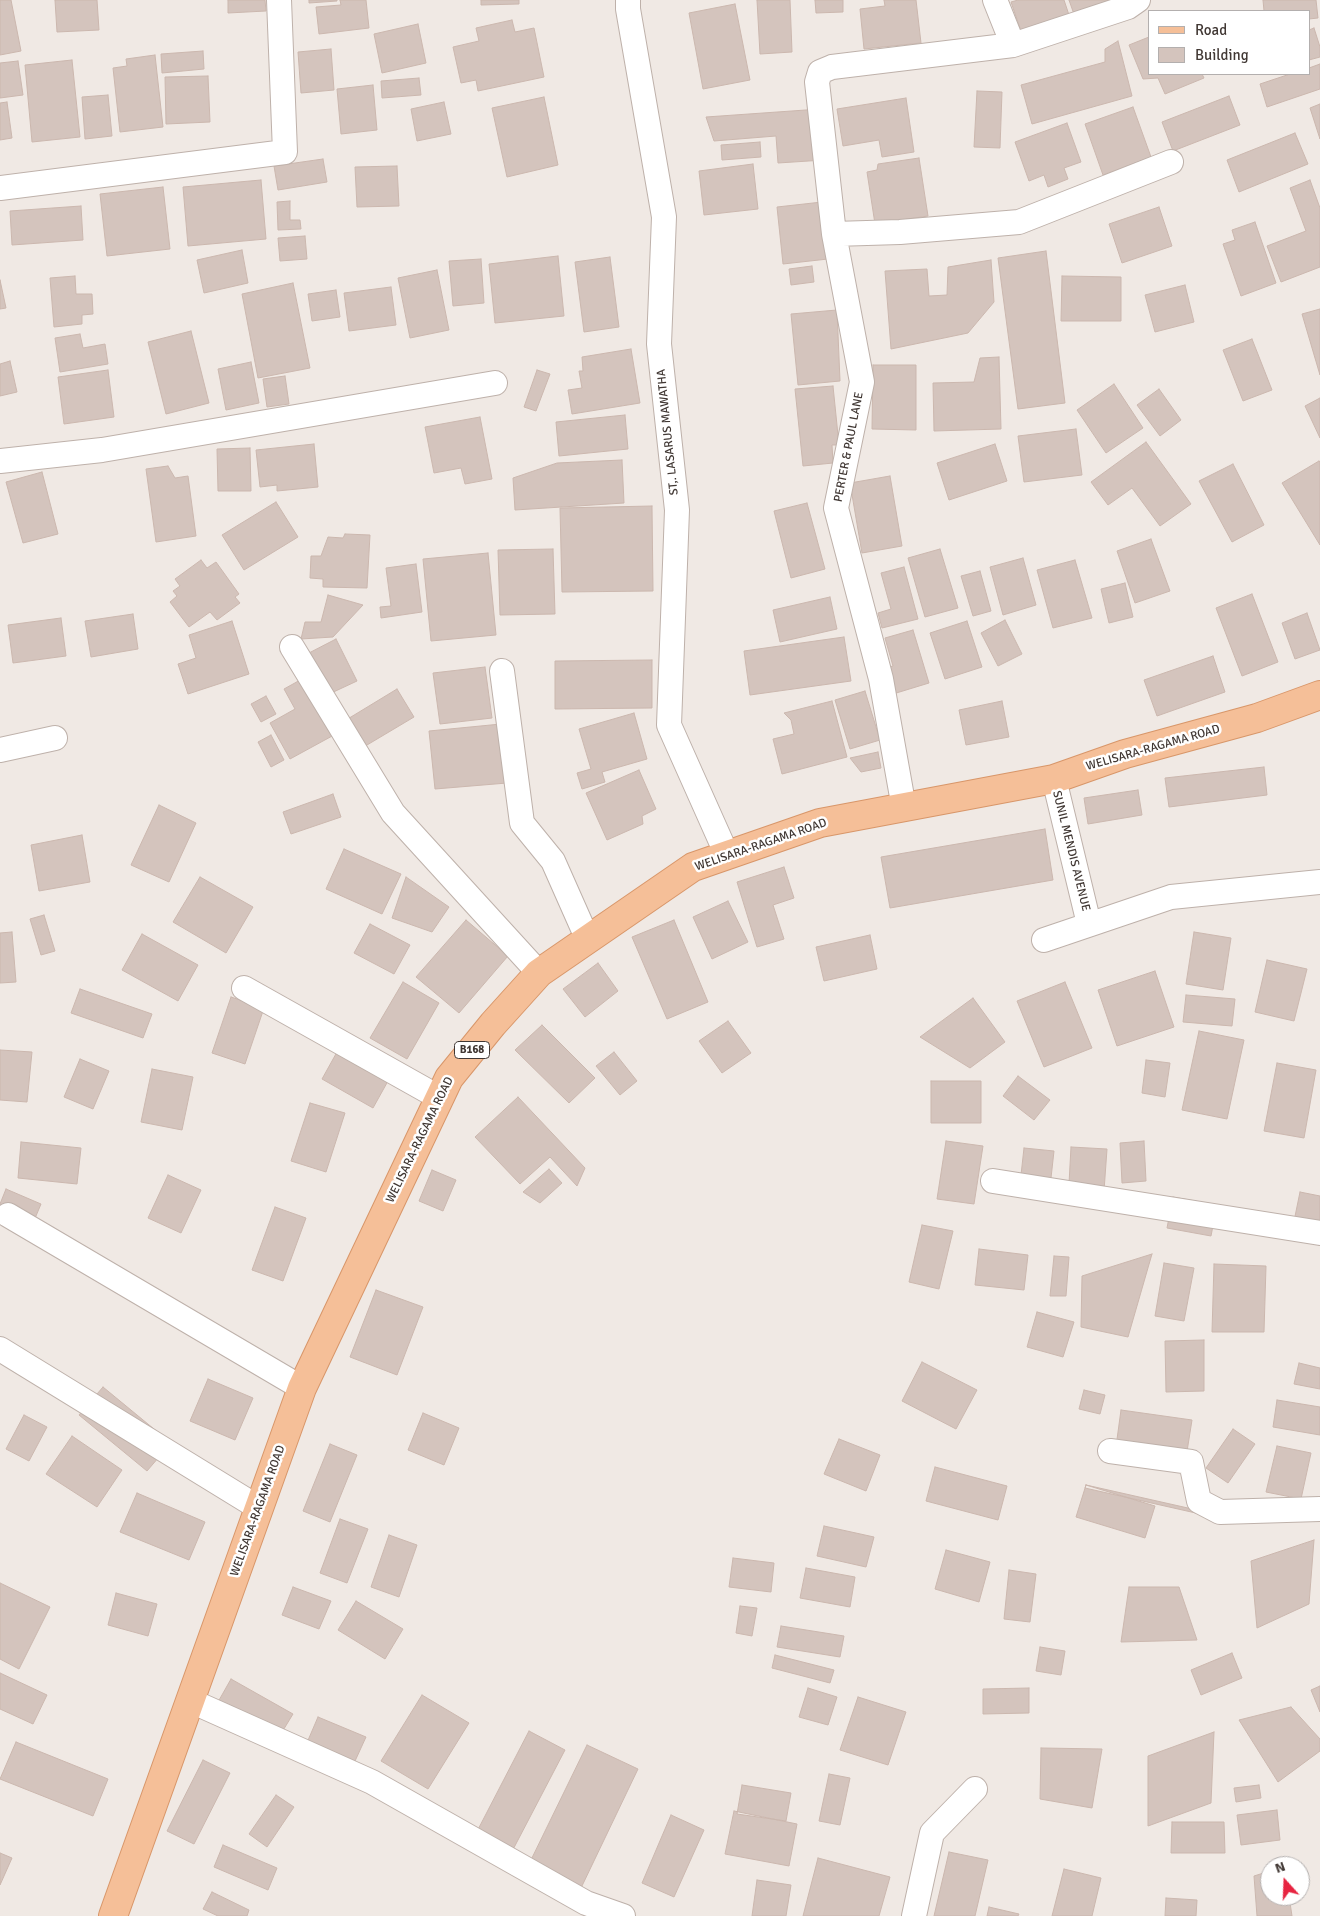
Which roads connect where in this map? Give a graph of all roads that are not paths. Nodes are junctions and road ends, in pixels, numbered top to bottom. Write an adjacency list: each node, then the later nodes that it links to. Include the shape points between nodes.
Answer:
1 (279, 0): 7 (street, via 285,152)
2 (628, 0): 18 (street, ST,. LASARUS MAWATHA, via 664,217 659,344 677,510 669,726)
3 (995, 0): 5 (street)
4 (1138, 0): 5 (street)
5 (1013, 45): 8 (street, PERTER & PAUL LANE, via 832,67 820,72 817,82)
6 (1171, 162): 8 (street, via 1019,222)
7 (0, 188)
8 (834, 234): 17 (street, PERTER & PAUL LANE, via 862,382 836,508 881,680)
9 (495, 383): 10 (street, via 102,450)
10 (0, 461)
11 (292, 647): 23 (street, via 393,813)
12 (502, 670): 21 (street, via 522,823 553,860)
13 (1320, 695): 16 (main road, WELISARA-RAGAMA ROAD / B168, via 1257,718 1125,754)
14 (55, 738): 15 (street)
15 (0, 750)
16 (1054, 779): 17 (main road, WELISARA-RAGAMA ROAD / B168); 20 (street, SUNIL MENDIS AVENUE)
17 (904, 808): 18 (main road, WELISARA-RAGAMA ROAD / B168, via 820,823)
18 (727, 855): 21 (main road, WELISARA-RAGAMA ROAD / B168, via 693,867)
19 (1320, 882): 20 (street, via 1171,897)
20 (1089, 924): 22 (street)
21 (588, 940): 23 (main road, WELISARA-RAGAMA ROAD / B168)
22 (1044, 940)
23 (539, 974): 25 (main road, WELISARA-RAGAMA ROAD / B168, via 492,1024 449,1078)
24 (244, 988): 25 (street)
25 (440, 1098): 30 (main road, WELISARA-RAGAMA ROAD / B168)
26 (993, 1181): 28 (street)
27 (8, 1215): 30 (street)
28 (1320, 1233)
29 (0, 1349): 32 (street)
30 (302, 1388): 32 (main road, WELISARA-RAGAMA ROAD / B168)
31 (1110, 1451): 33 (street, via 1192,1462 1199,1501 1220,1512)
32 (259, 1508): 34 (main road, WELISARA-RAGAMA ROAD / B168)
33 (1320, 1509)
34 (191, 1700): 36 (main road, WELISARA-RAGAMA ROAD / B168); 37 (street, via 372,1782 586,1903)
35 (975, 1788): 38 (street, via 932,1833)
36 (113, 1916)
37 (623, 1916)
38 (914, 1916)

